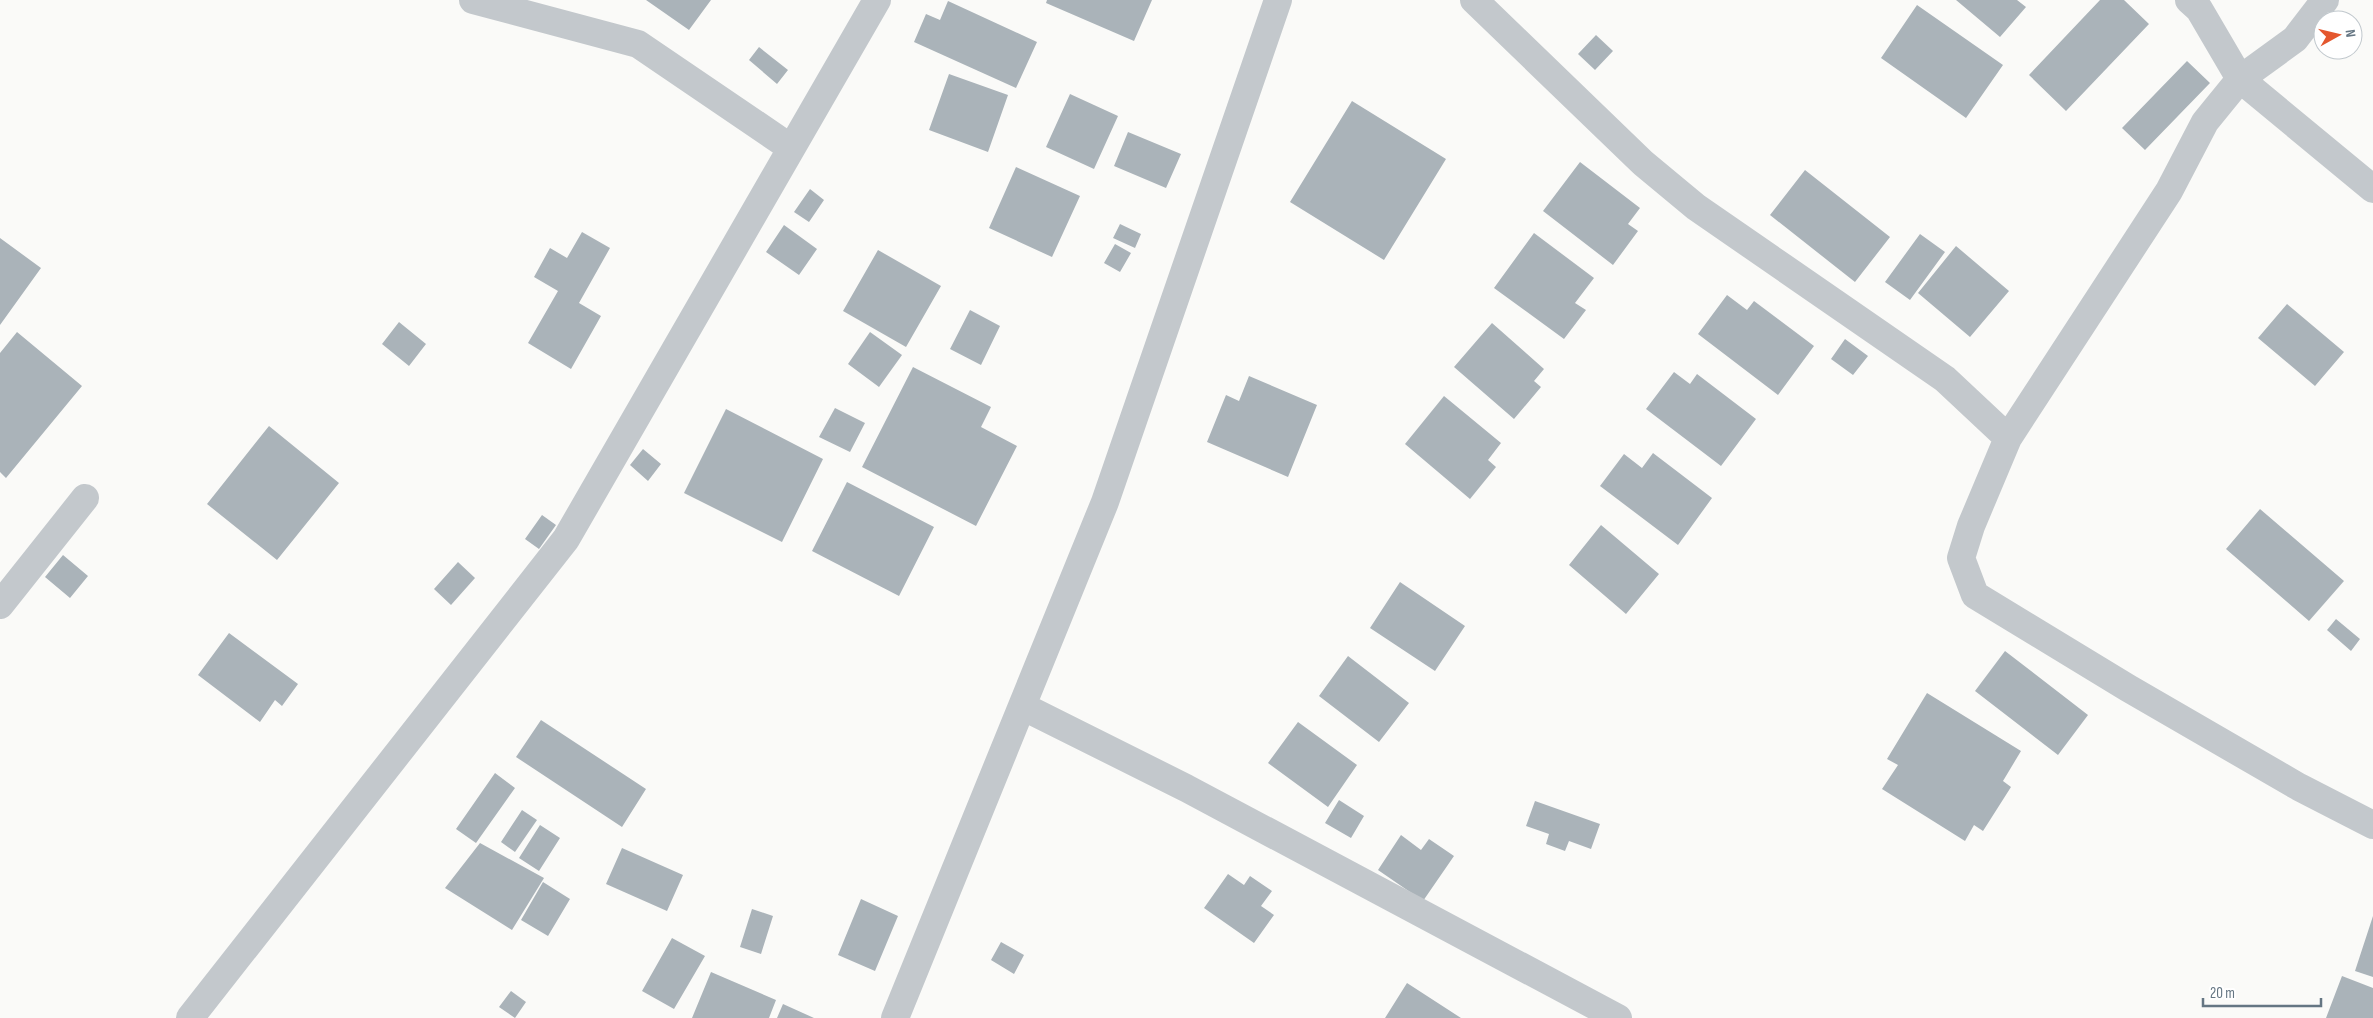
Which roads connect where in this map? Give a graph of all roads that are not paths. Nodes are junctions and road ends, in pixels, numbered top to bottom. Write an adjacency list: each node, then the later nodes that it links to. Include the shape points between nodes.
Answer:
1 (473, 0): 8 (street, via 638,44)
2 (877, 0): 8 (street)
3 (1278, 0): 13 (street, via 1105,502)
4 (1474, 0): 10 (street, via 1643,163 1696,207 1945,379)
5 (2188, 0): 7 (street, via 2199,9)
6 (2325, 0): 7 (street, via 2295,39)
7 (2240, 79): 9 (street); 10 (street, via 2205,122 2169,191)
8 (791, 148): 15 (street, via 566,539)
9 (2373, 190)
10 (2008, 438): 14 (street, via 1961,558 1975,595 2136,693 2299,787)
11 (85, 498): 12 (street)
12 (0, 605)
13 (1022, 706): 16 (street); 17 (street, via 1186,788)
14 (2373, 825)
15 (190, 1018)
16 (895, 1018)
17 (1618, 1018)

